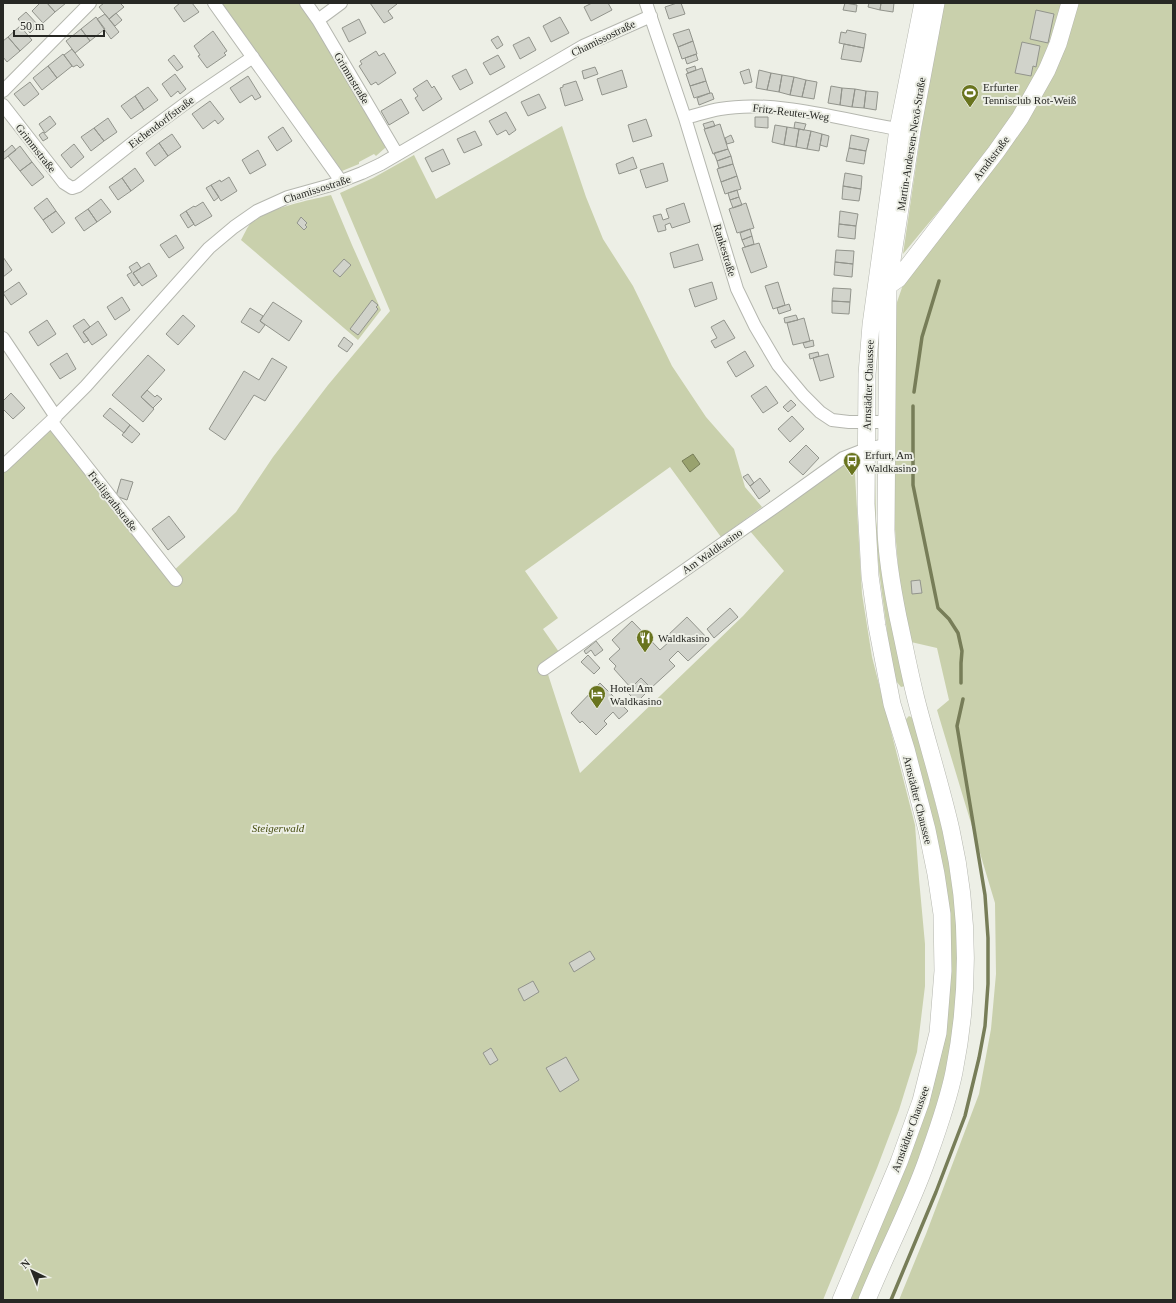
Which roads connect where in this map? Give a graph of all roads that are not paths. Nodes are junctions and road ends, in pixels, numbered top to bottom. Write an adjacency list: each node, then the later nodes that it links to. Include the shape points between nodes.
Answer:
1 (90, 3): 12 (street)
2 (214, 3): 11 (street)
3 (306, 3): 10 (street, Grimmstraße)
4 (341, 3): 10 (street)
5 (646, 3): 9 (street, Rankestraße)
6 (923, 3): 15 (main road, Martin-Andersen-Nexö-Straße)
7 (936, 3): 19 (main road, Martin-Andersen-Nexö-Straße)
8 (1070, 3): 19 (main road, Arndtstraße, via 1047,70 1020,118 898,279)
9 (651, 16): 14 (street, Rankestraße); 16 (street, Chamissostraße, via 583,46)
10 (318, 20): 16 (street, Grimmstraße)
11 (253, 58): 17 (street); 18 (street, Eichendorffstraße, via 194,97)
12 (3, 92)
13 (3, 105): 18 (street, Grimmstraße, via 64,183)
14 (685, 118): 15 (street, Fritz-Reuter-Weg, via 720,109 767,107); 22 (street, Rankestraße, via 737,289 778,365 803,395 832,420)
15 (898, 129): 19 (main road, Martin-Andersen-Nexö-Straße)
16 (397, 154): 17 (street, Chamissostraße)
17 (341, 182): 21 (street, Chamissostraße, via 288,197 257,211 234,227 209,248)
18 (72, 188)
19 (882, 285): 22 (main road, Arnstädter Chaussee, via 867,374); 23 (main road, Arnstädter Chaussee)
20 (3, 338): 21 (street, Freiligrathstraße)
21 (54, 419): 26 (street, Chamissostraße); 27 (street, Freiligrathstraße)
22 (866, 421): 23 (street, Rankestraße); 25 (main road, Arnstädter Chaussee)
23 (887, 422): 24 (main road, Arnstädter Chaussee)
24 (886, 446): 25 (street, Am Waldkasino); 30 (main road, Arnstädter Chaussee, via 887,554 909,668 951,830 966,936 966,980 954,1072 945,1106 927,1161)
25 (866, 449): 28 (street, Am Waldkasino, via 843,458); 29 (main road, Arnstädter Chaussee, via 866,517 877,626 892,704 906,749 934,866 942,914 944,971 938,1033 922,1102)
26 (3, 466)
27 (176, 580)
28 (544, 669)
29 (841, 1300)
30 (867, 1300)

